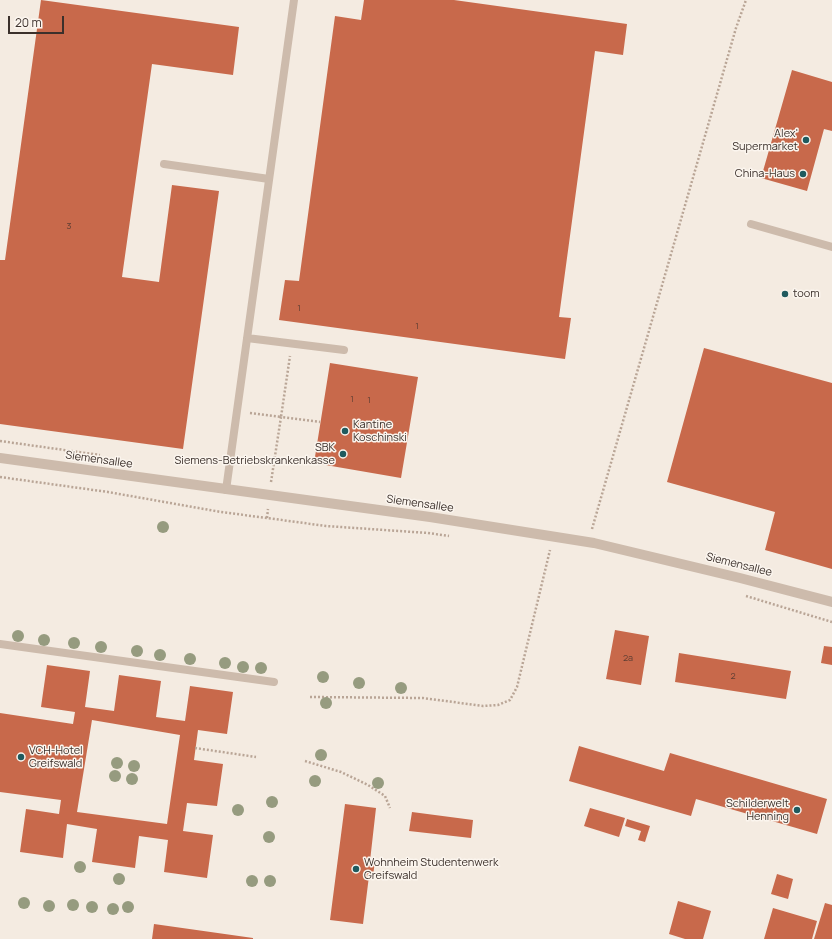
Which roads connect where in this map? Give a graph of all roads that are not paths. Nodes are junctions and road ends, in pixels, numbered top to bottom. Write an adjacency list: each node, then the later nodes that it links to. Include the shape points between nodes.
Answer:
1 (294, 0): 3 (lane)
2 (164, 164): 3 (lane)
3 (269, 179): 6 (lane)
4 (751, 224): 5 (lane)
5 (832, 247)
6 (247, 338): 7 (lane); 9 (lane)
7 (344, 350)
8 (0, 458): 9 (street, Siemensallee)
9 (226, 490): 10 (street, Siemensallee, via 594,542)
10 (832, 602)
11 (0, 644): 12 (lane)
12 (274, 682)

